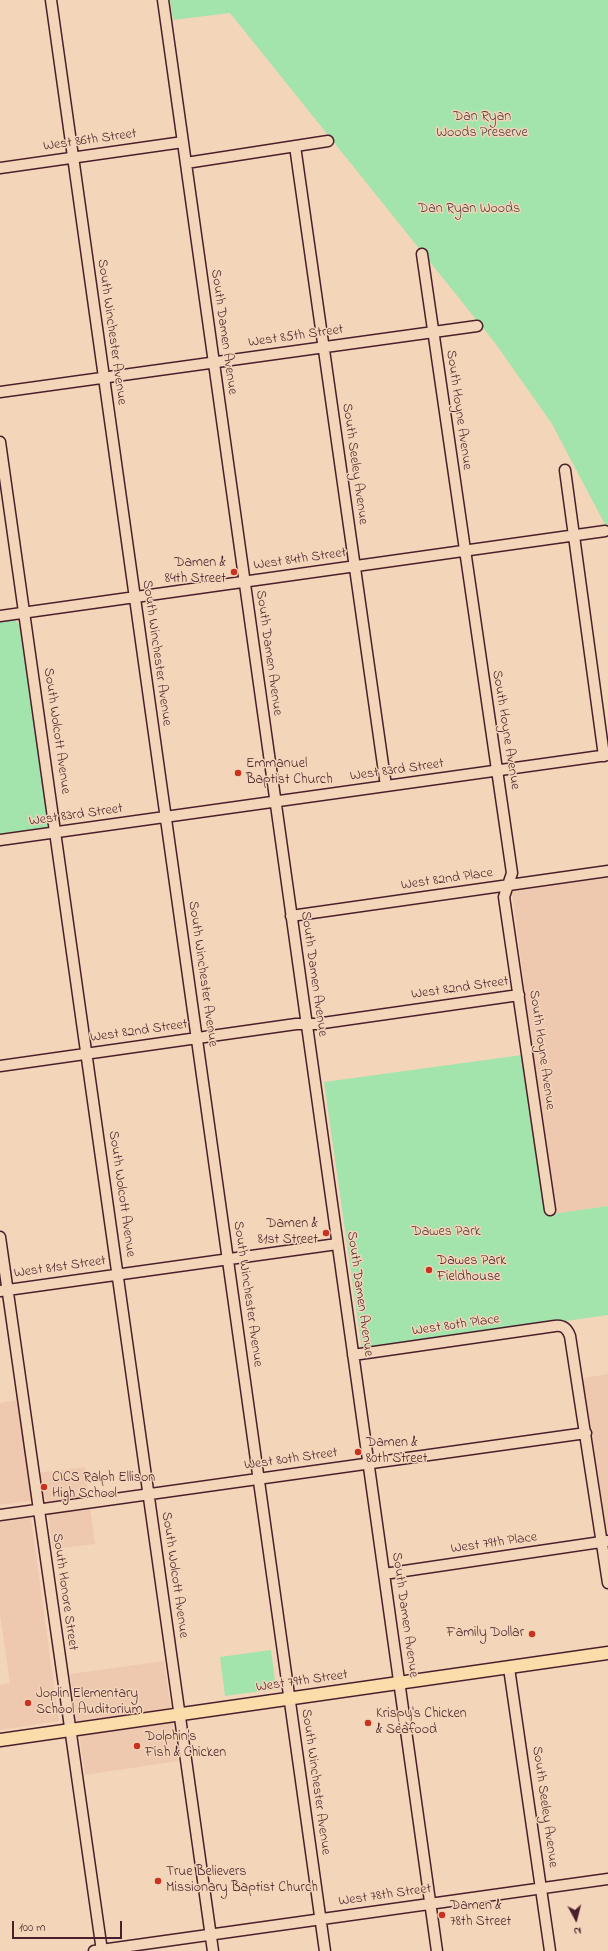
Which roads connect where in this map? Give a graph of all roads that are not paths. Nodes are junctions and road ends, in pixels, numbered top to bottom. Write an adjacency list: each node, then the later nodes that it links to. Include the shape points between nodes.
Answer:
1 (51, 0): 6 (street, South Winchester Avenue)
2 (163, 0): 4 (street, South Damen Avenue)
3 (328, 141): 5 (street)
4 (183, 142): 6 (street, West 86th Street); 7 (street, South Damen Avenue)
5 (295, 146): 7 (street); 12 (street, South Seeley Avenue)
6 (73, 158): 8 (street, West 86th Street); 14 (street, South Winchester Avenue)
7 (186, 162): 13 (street, South Damen Avenue)
8 (0, 168)
9 (422, 254): 11 (street, South Hoyne Avenue)
10 (477, 326): 11 (street, West 85th Street)
11 (433, 332): 12 (street, West 85th Street); 20 (street, South Hoyne Avenue)
12 (323, 347): 13 (street, West 85th Street); 21 (street, South Seeley Avenue)
13 (214, 362): 14 (street, West 85th Street); 22 (street, South Damen Avenue)
14 (104, 378): 15 (street, West 85th Street); 23 (street, South Winchester Avenue)
15 (0, 392)
16 (0, 442): 24 (street, South Wolcott Avenue)
17 (565, 470): 19 (street)
18 (605, 531): 19 (street, West 84th Street)
19 (574, 535): 20 (street, West 84th Street); 26 (street)
20 (464, 551): 21 (street, West 84th Street); 27 (street, South Hoyne Avenue)
21 (355, 566): 22 (street, West 84th Street); 28 (street, South Seeley Avenue)
22 (244, 582): 23 (street, West 84th Street); 29 (street, South Damen Avenue)
23 (134, 597): 24 (street, West 84th Street); 30 (street, South Winchester Avenue)
24 (24, 613): 25 (street, West 84th Street); 31 (street, South Wolcott Avenue)
25 (0, 616)
26 (606, 755): 27 (street, West 83rd Street)
27 (497, 771): 28 (street, West 83rd Street); 34 (street, South Hoyne Avenue, via 512,873)
28 (386, 786): 29 (street, West 83rd Street)
29 (275, 802): 30 (street, West 83rd Street); 35 (street, South Damen Avenue)
30 (165, 817): 31 (street, West 83rd Street); 38 (street, South Winchester Avenue)
31 (56, 832): 32 (street, West 83rd Street); 39 (street, South Wolcott Avenue)
32 (0, 840)
33 (608, 871): 34 (street, West 82nd Place)
34 (509, 885): 35 (street, West 82nd Place); 36 (street, South Hoyne Avenue, via 504,897)
35 (291, 916): 37 (street, South Damen Avenue)
36 (520, 995): 37 (street, West 82nd Street); 41 (street, South Hoyne Avenue)
37 (306, 1025): 38 (street, West 82nd Street, via 296,1024); 43 (street, South Damen Avenue)
38 (197, 1038): 39 (street, West 82nd Street); 44 (street, South Winchester Avenue)
39 (87, 1054): 40 (street, West 82nd Street); 45 (street, South Wolcott Avenue)
40 (0, 1066)
41 (550, 1210)
42 (0, 1237): 46 (street, South Honore Street)
43 (337, 1244): 44 (street, West 81st Street); 47 (street, South Damen Avenue)
44 (227, 1259): 45 (street, West 81st Street); 50 (street, South Winchester Avenue)
45 (118, 1274): 46 (street, West 81st Street); 51 (street, South Wolcott Avenue)
46 (4, 1290): 52 (street, South Honore Street)
47 (353, 1355): 48 (street, West 80th Place, via 564,1326 570,1336); 49 (street, South Damen Avenue)
48 (586, 1433): 49 (street, West 80th Street); 54 (street)
49 (368, 1464): 50 (street, West 80th Street); 55 (street, South Damen Avenue)
50 (258, 1479): 51 (street, West 80th Street); 60 (street, South Winchester Avenue)
51 (148, 1494): 52 (street, West 80th Street); 61 (street, South Wolcott Avenue)
52 (38, 1510): 53 (street, West 80th Street); 62 (street, South Honore Street)
53 (0, 1515)
54 (605, 1542): 55 (street, West 79th Place); 56 (street)
55 (384, 1574): 59 (street, South Damen Avenue)
56 (608, 1583)
57 (608, 1653): 58 (main road, West 79th Street)
58 (509, 1668): 59 (main road, West 79th Street); 65 (street, South Seeley Avenue)
59 (399, 1684): 60 (main road, West 79th Street); 66 (street, South Damen Avenue)
60 (289, 1699): 61 (main road, West 79th Street); 67 (street, South Winchester Avenue)
61 (179, 1715): 62 (main road, West 79th Street); 68 (street, South Wolcott Avenue)
62 (70, 1730): 63 (main road, West 79th Street); 69 (street, South Honore Street)
63 (0, 1740)
64 (608, 1879): 65 (street, West 78th Street)
65 (541, 1889): 66 (street, West 78th Street); 73 (street, South Seeley Avenue)
66 (430, 1903): 67 (street, West 78th Street); 72 (street, South Damen Avenue)
67 (321, 1919): 68 (street, West 78th Street); 71 (street, South Winchester Avenue)
68 (211, 1934): 69 (street, West 78th Street); 70 (street, South Wolcott Avenue)
69 (99, 1951)
70 (213, 1951)
71 (325, 1951)
72 (437, 1951)
73 (550, 1951)

